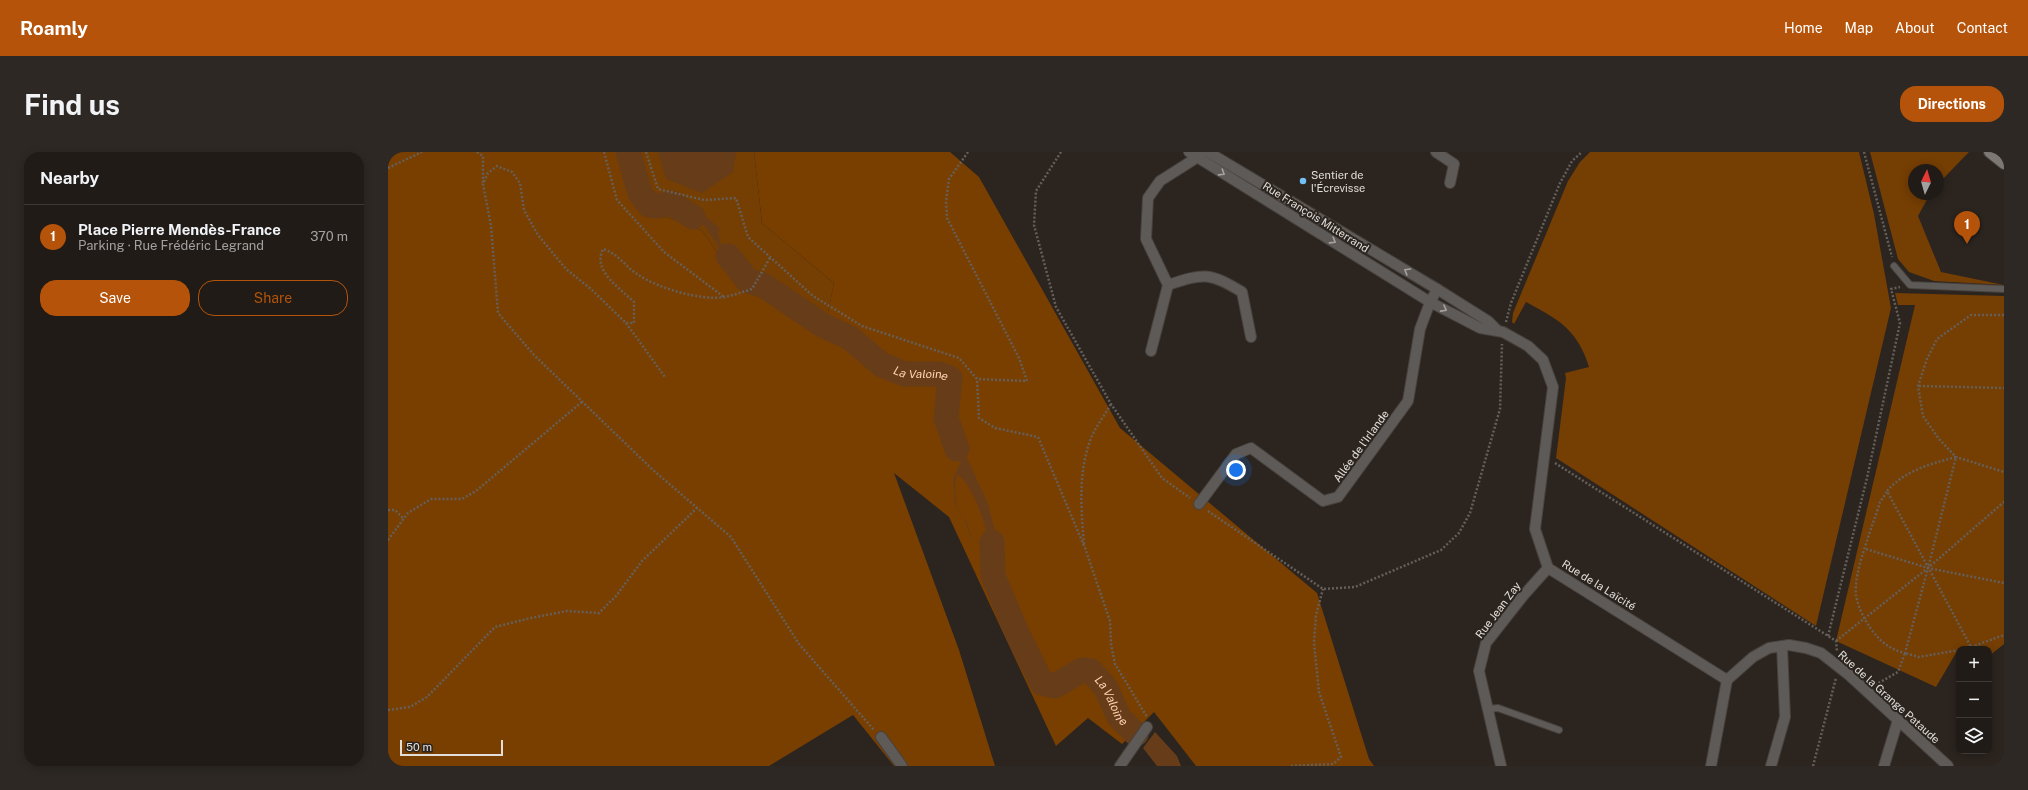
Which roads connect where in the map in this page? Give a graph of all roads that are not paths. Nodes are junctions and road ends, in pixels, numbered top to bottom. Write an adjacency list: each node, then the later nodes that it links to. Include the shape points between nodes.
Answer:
1 (1436, 152): 5 (street, via 1454,164)
2 (1990, 152): 4 (main road)
3 (1200, 153): 7 (street, via 1160,181 1148,198 1146,239); 8 (street, Rue François Mitterrand, one-way to 3); 10 (street, Rue François Mitterrand, one-way to 10)
4 (2004, 164)
5 (1450, 183)
6 (1894, 266): 9 (lane, via 1910,285)
7 (1168, 285): 12 (street, via 1195,276 1219,278 1242,292); 13 (street)
8 (1437, 289): 10 (street); 11 (street, Rue François Mitterrand, via 1488,321)
9 (2004, 289)
10 (1430, 302): 11 (street, Rue François Mitterrand, one-way to 11, via 1480,328); 14 (street, Allée de l'Irlande, via 1420,329 1408,401 1338,497 1323,501 1250,448 1236,454)
11 (1500, 332): 15 (street, Rue de la Laïcité, via 1528,346 1543,360 1551,381 1535,529)
12 (1251, 337)
13 (1151, 351)
14 (1199, 504)
15 (1548, 568): 17 (street, Rue de la Laïcité); 18 (street, Rue Jean Zay, via 1486,643 1479,671)
16 (1782, 646): 17 (street, Rue de la Grange Pataude, via 1769,648 1753,657); 19 (street, Rue de la Grange Pataude, via 1806,648 1821,653); 27 (street, via 1785,717)
17 (1727, 680): 26 (street)
18 (1488, 709): 21 (lane, via 1498,708); 25 (street, Rue Jean Zay)
19 (1898, 720): 28 (street); 29 (street, Rue de la Grange Pataude)
20 (1147, 727): 24 (street)
21 (1559, 730)
22 (881, 737): 23 (street)
23 (902, 766)
24 (1120, 766)
25 (1501, 766)
26 (1711, 766)
27 (1771, 766)
28 (1884, 766)
29 (1948, 766)

